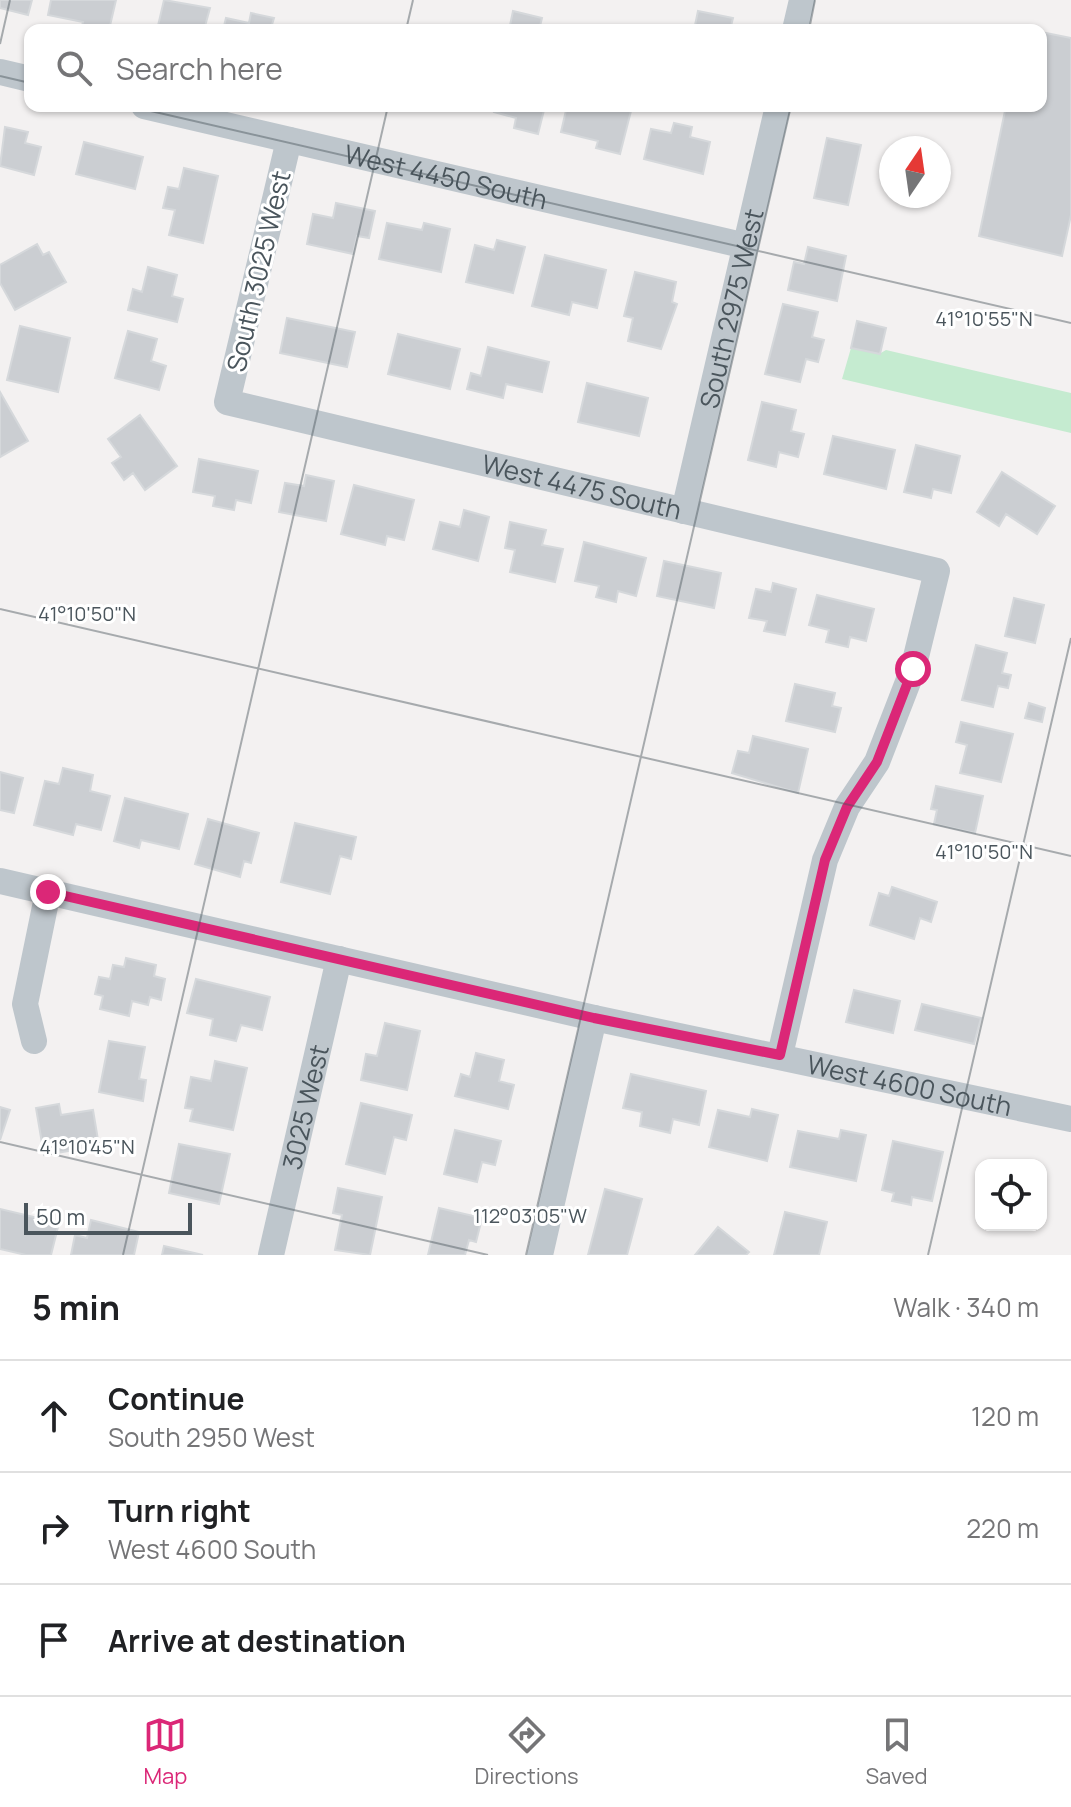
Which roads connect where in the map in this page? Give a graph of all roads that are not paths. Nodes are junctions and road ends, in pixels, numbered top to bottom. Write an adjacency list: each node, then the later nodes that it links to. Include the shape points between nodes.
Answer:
1 (802, 0): 2 (street)
2 (796, 24)
3 (0, 72): 4 (street)
4 (24, 78)
5 (170, 112): 7 (street, West 4450 South)
6 (777, 112): 8 (street, South 2975 West)
7 (289, 140): 8 (street, West 4450 South); 9 (street, South 3025 West)
8 (746, 246): 10 (street, South 2975 West)
9 (227, 402): 10 (street, West 4475 South)
10 (684, 511): 16 (street, West 4475 South, via 937,571 913,669 882,748 847,807 825,860)
11 (0, 881): 12 (street, West 4600 South)
12 (48, 892): 13 (street, West 4600 South); 15 (street, via 25,1004)
13 (339, 959): 14 (street, West 4600 South); 18 (street, 3025 West)
14 (594, 1018): 16 (street, West 4600 South); 19 (street)
15 (34, 1041)
16 (780, 1055): 17 (street, West 4600 South)
17 (1071, 1119)
18 (271, 1255)
19 (540, 1255)

